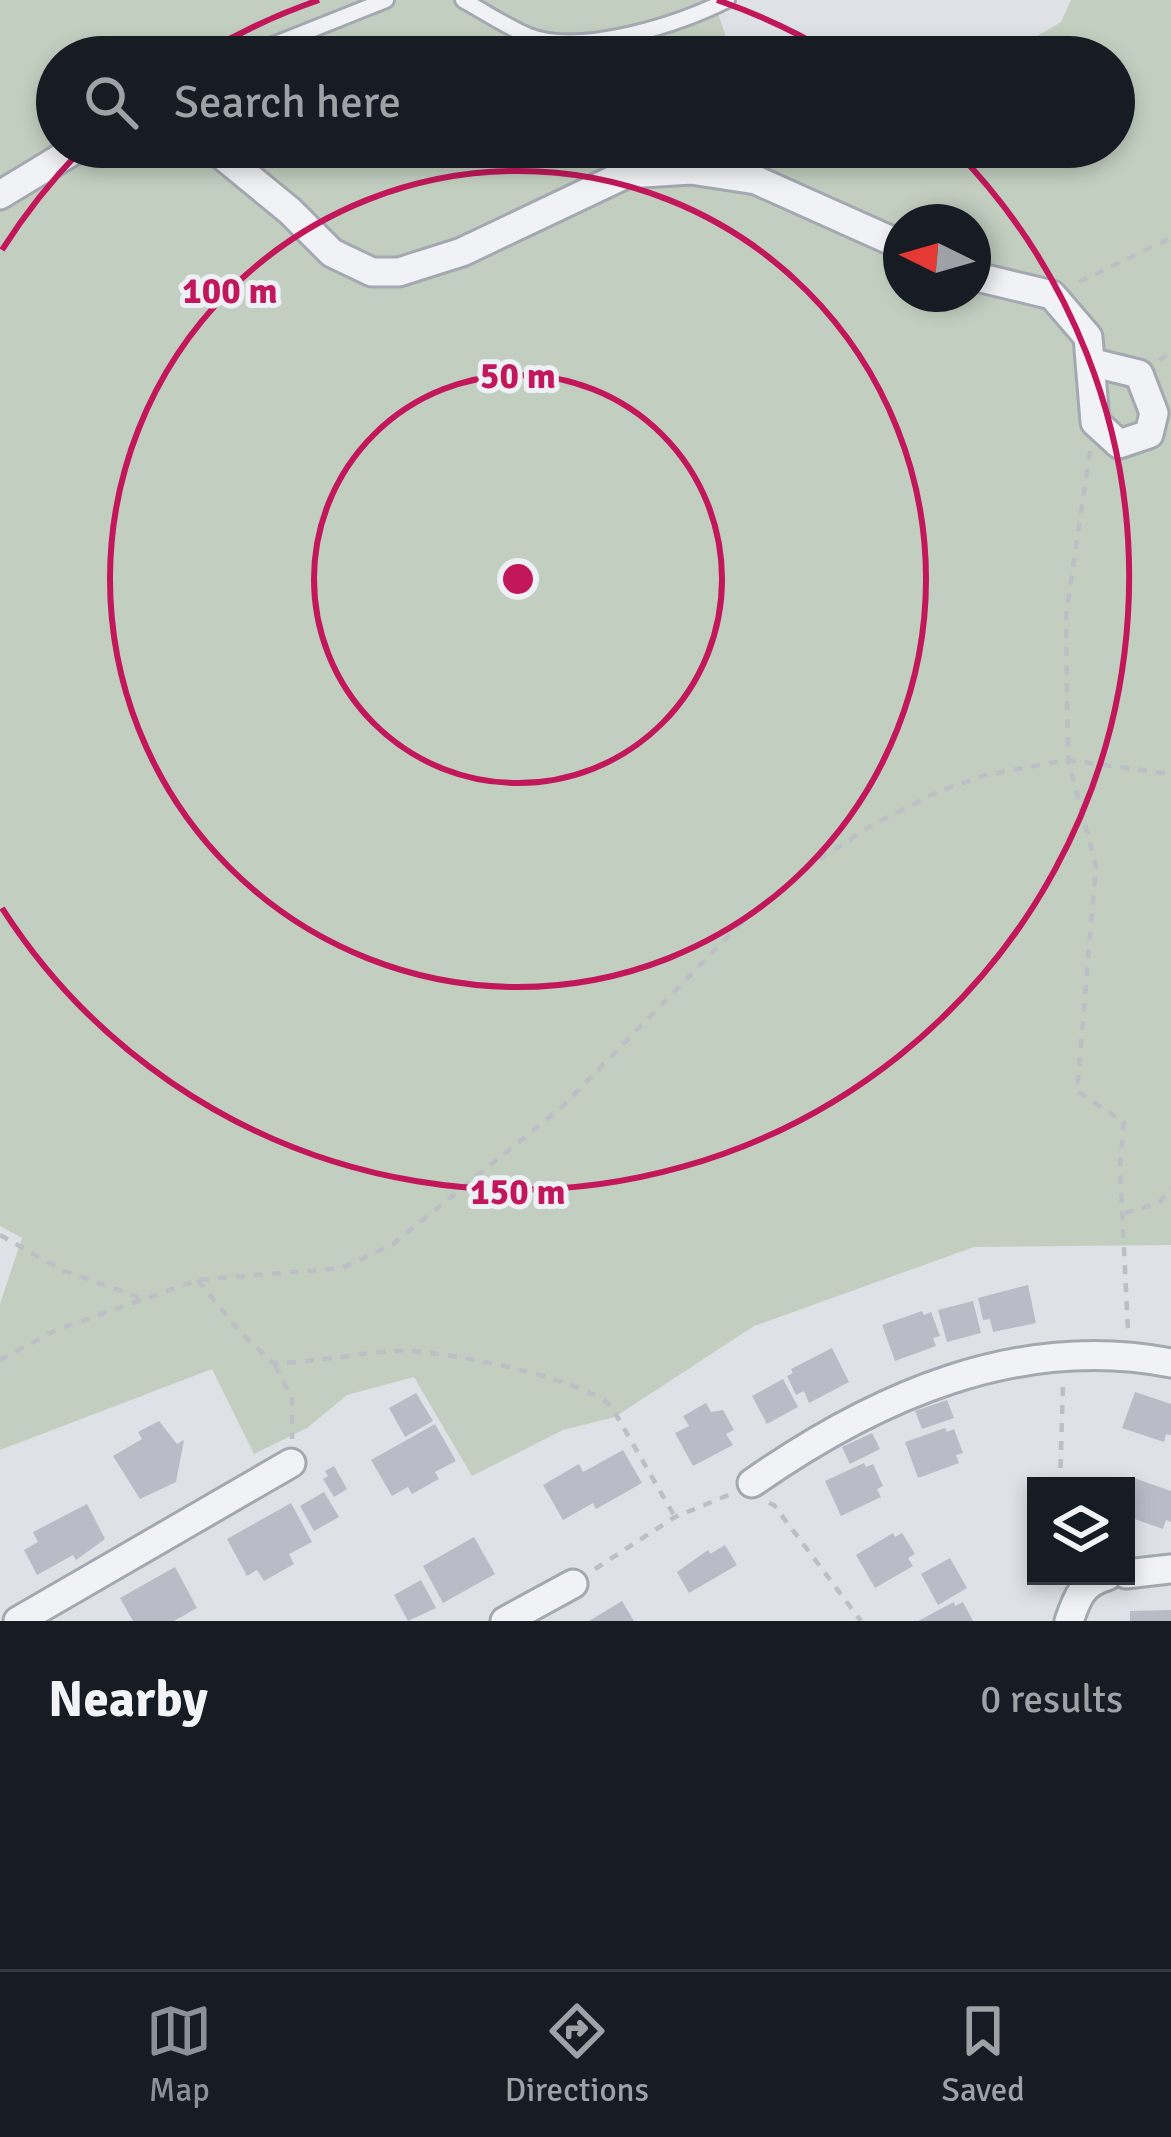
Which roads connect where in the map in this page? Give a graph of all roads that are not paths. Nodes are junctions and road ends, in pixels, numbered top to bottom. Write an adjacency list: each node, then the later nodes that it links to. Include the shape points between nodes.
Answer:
1 (386, 0): 4 (lane)
2 (464, 0): 5 (lane)
3 (727, 0): 6 (lane)
4 (296, 36)
5 (529, 36)
6 (612, 36)
7 (44, 168): 9 (street)
8 (238, 168): 10 (street, via 332,253 372,272 462,252 626,174 691,170 756,180)
9 (0, 195)
10 (883, 237)
11 (991, 280): 12 (street, via 1052,295 1088,337)
12 (1090, 362): 12 (street, via 1095,422 1119,444 1149,434 1154,413 1139,374)
13 (1171, 1363): 15 (street, via 1129,1354 1008,1361 886,1402)
14 (291, 1463): 20 (street)
15 (744, 1487)
16 (1171, 1569): 17 (street)
17 (1135, 1573)
18 (573, 1584): 21 (street)
19 (1087, 1585): 22 (street)
20 (18, 1621)
21 (505, 1621)
22 (1069, 1621)

